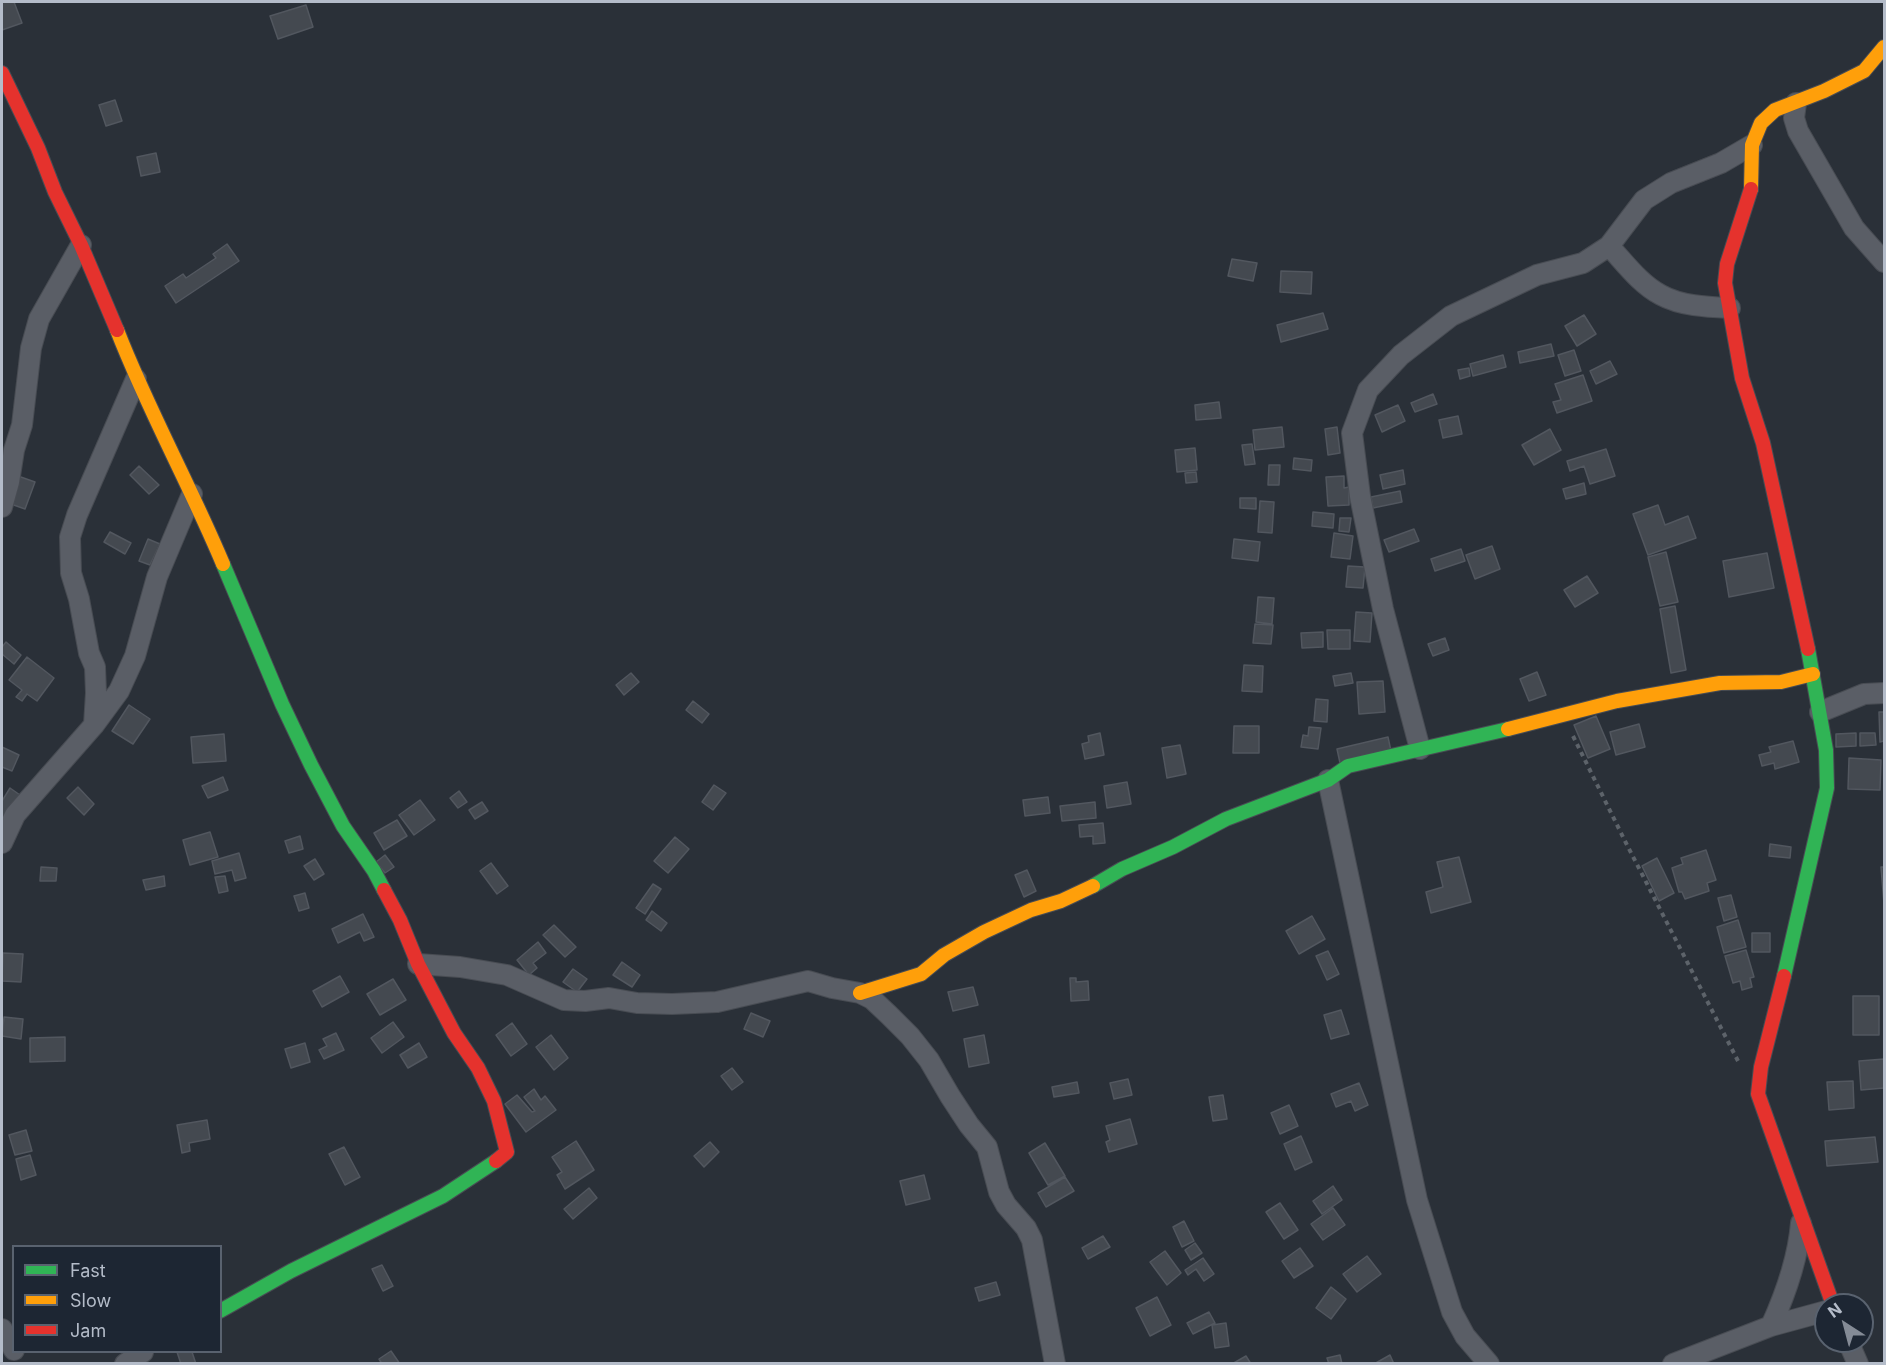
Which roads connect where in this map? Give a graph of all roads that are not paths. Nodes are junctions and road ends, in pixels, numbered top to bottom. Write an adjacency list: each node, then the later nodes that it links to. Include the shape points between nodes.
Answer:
1 (1884, 47): 3 (street, via 1864,71)
2 (2, 73): 5 (street)
3 (1796, 103): 4 (street, via 1774,110 1761,123); 7 (street, via 1794,118 1798,131 1854,228)
4 (1752, 145): 6 (street, via 1644,200); 8 (street, via 1751,191 1727,264 1725,283)
5 (81, 245): 9 (street); 11 (street, via 39,319 31,348 22,425)
6 (1609, 246): 8 (street, via 1636,276 1661,295 1698,307); 16 (street, via 1583,263 1537,275 1451,316 1401,355 1368,390 1352,433 1360,496 1383,609)
7 (1884, 262)
8 (1730, 308): 12 (street, via 1742,378 1763,442)
9 (136, 379): 10 (street); 15 (street, via 70,537 71,573 95,667)
10 (192, 494): 15 (street, via 157,577 135,656 119,691); 19 (street, via 310,765 343,826 374,871)
11 (2, 507)
12 (1813, 674): 14 (street); 16 (street, via 1781,682 1720,683 1617,701)
13 (1884, 693): 14 (street, via 1864,694)
14 (1820, 712): 21 (street, via 1827,788 1761,1067 1758,1094)
15 (94, 724): 18 (street, via 15,815)
16 (1419, 749): 17 (street, via 1348,766)
17 (1328, 780): 20 (street, via 1226,819 1061,902 1031,910 984,932 944,955 921,974); 31 (street, via 1417,1200 1452,1312 1465,1336)
18 (2, 843)
19 (418, 964): 20 (street, via 507,975 564,1000 717,1002 808,981); 23 (street, via 494,1101 507,1152 442,1197 291,1271)
20 (860, 993): 30 (street, via 872,999 930,1060 987,1147 1002,1198 1032,1240)
21 (1802, 1216): 22 (street); 25 (street, via 1800,1241 1788,1285)
22 (1829, 1293)
23 (222, 1310)
24 (1814, 1314): 25 (street)
25 (1771, 1326): 32 (street)
26 (2, 1329): 27 (street)
27 (12, 1347)
28 (142, 1353): 29 (street)
29 (125, 1364)
30 (1055, 1364)
31 (1489, 1364)
32 (1673, 1364)

